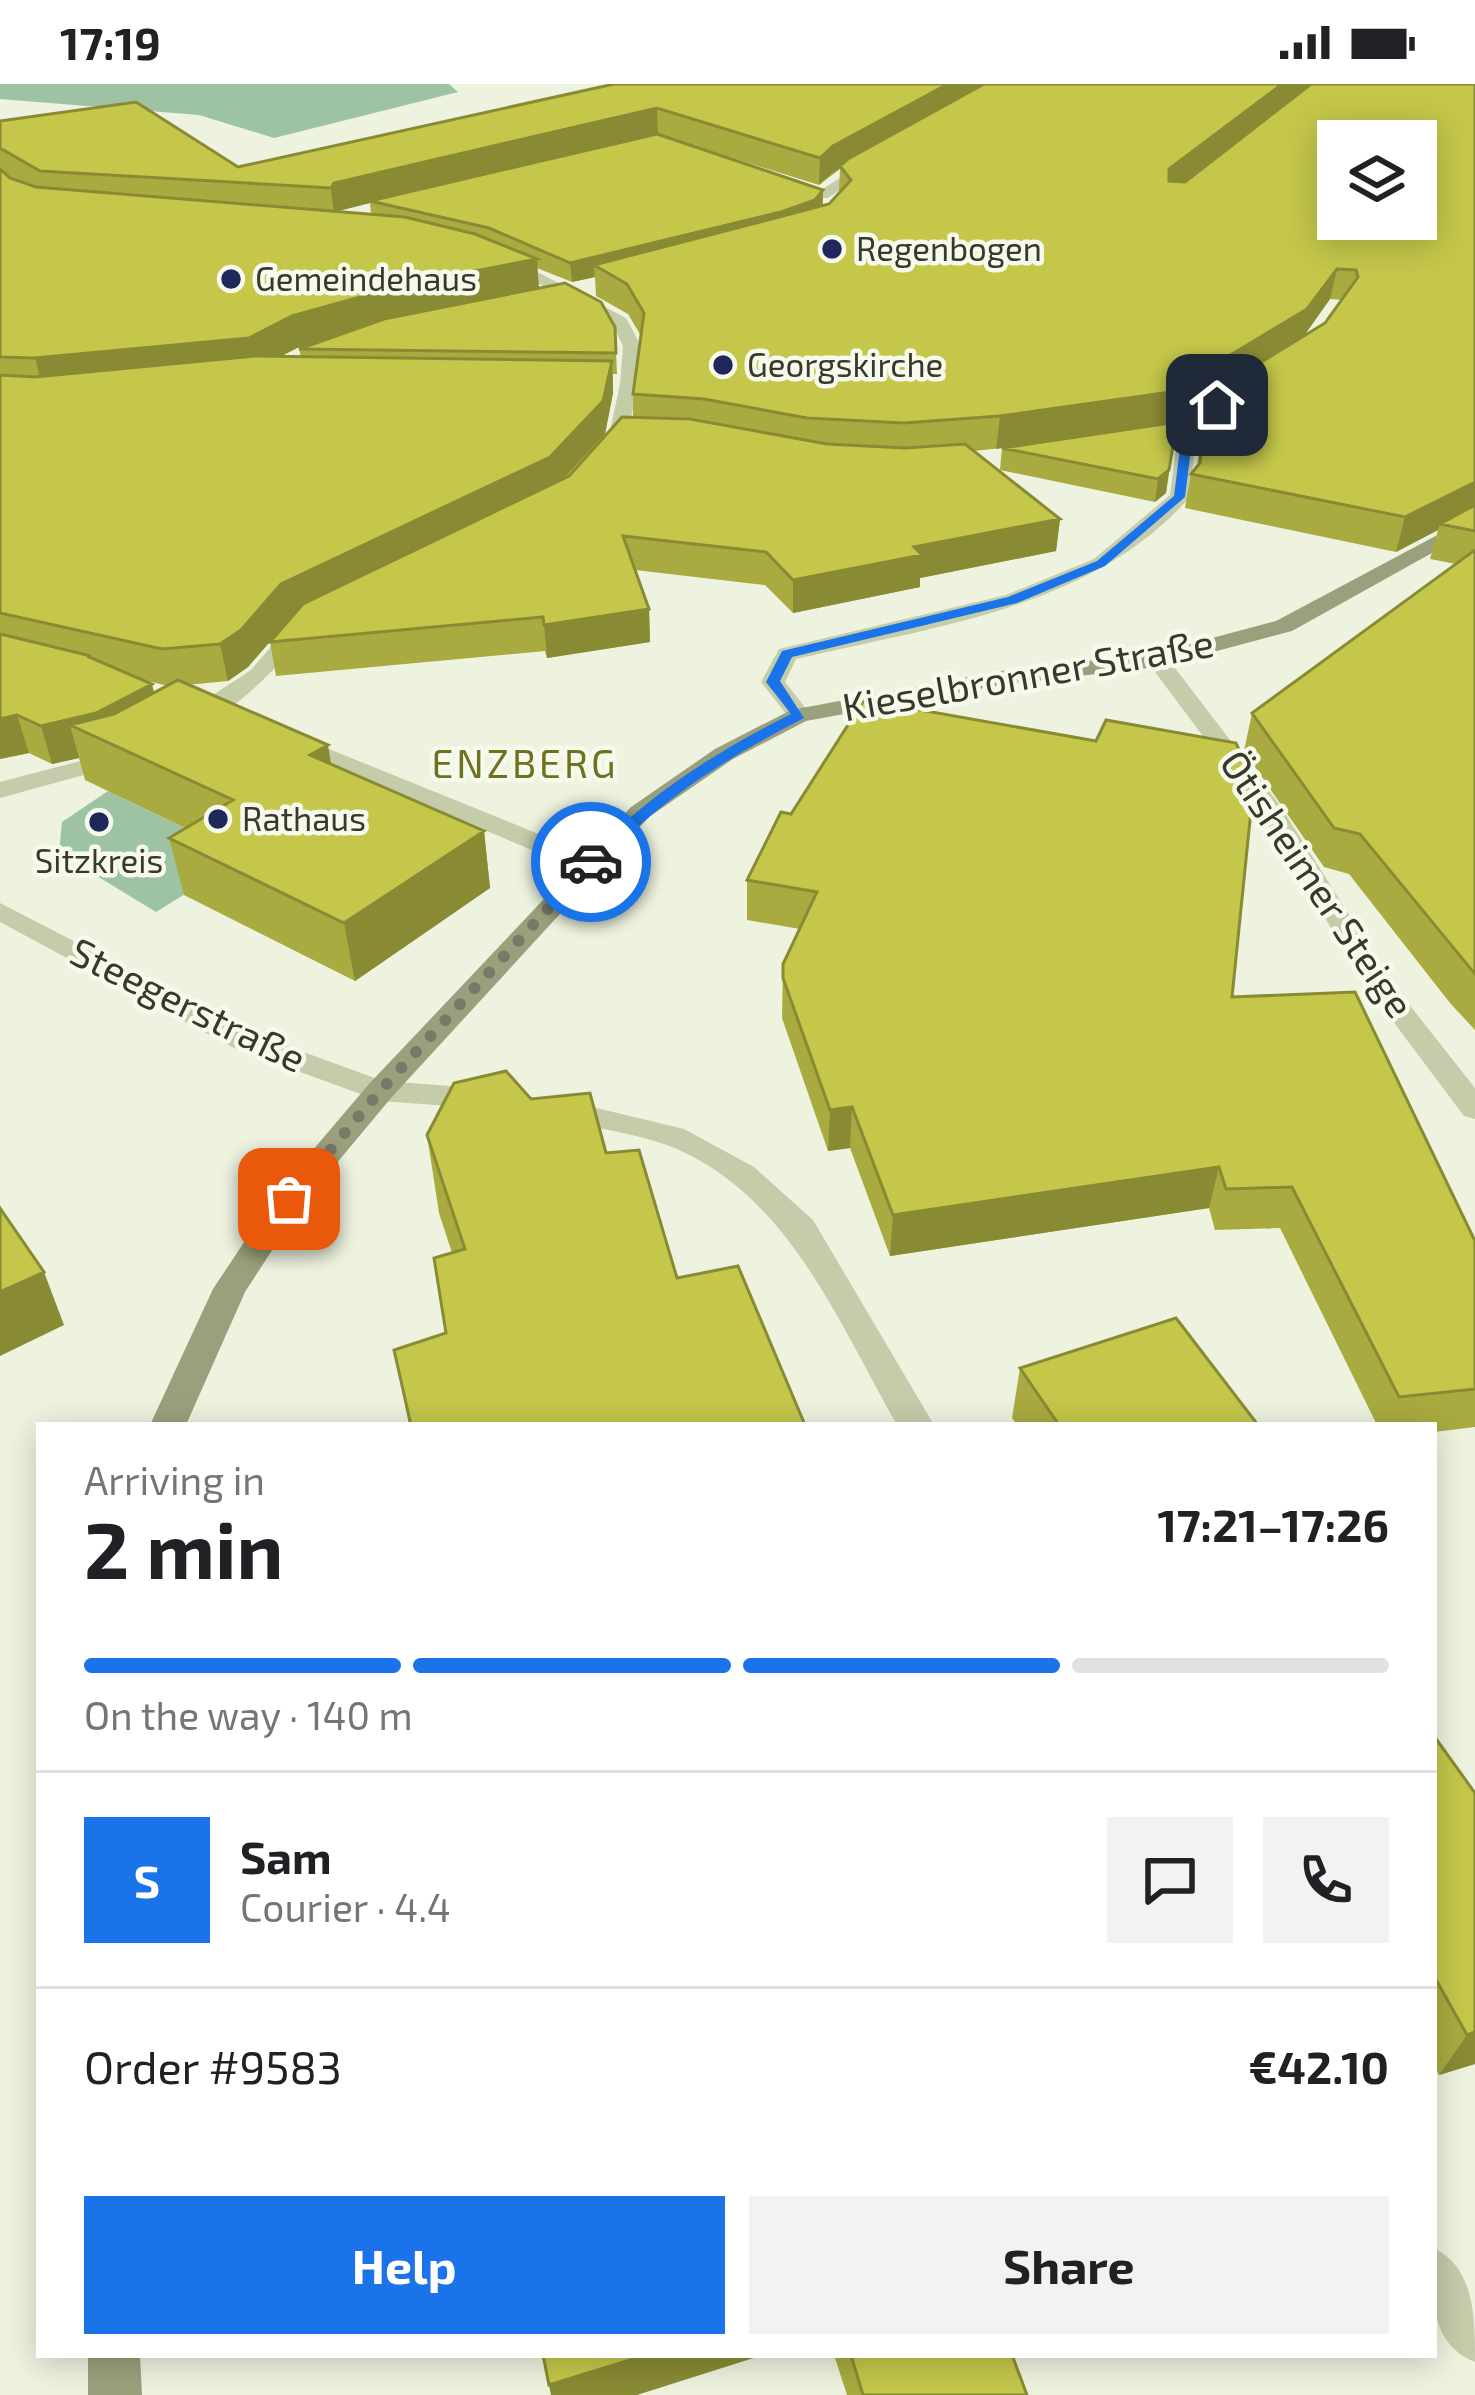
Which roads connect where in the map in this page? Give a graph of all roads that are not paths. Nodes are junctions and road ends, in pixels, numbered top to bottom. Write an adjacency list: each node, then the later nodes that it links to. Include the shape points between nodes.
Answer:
1 (896, 148): 2 (street, via 816,193)
2 (837, 210)
3 (469, 248): 5 (street)
4 (593, 286): 5 (street)
5 (572, 292): 6 (street); 9 (street, via 618,318 632,346)
6 (528, 301)
7 (1254, 382): 10 (street)
8 (606, 384): 9 (street)
9 (629, 384): 12 (street, via 628,437)
10 (1187, 432): 11 (street); 18 (street, via 1180,497 1101,563 1012,600 787,654 773,682)
11 (1164, 434)
12 (593, 469)
13 (1475, 521): 15 (main road, Kieselbronner Straße, via 1284,626)
14 (318, 619): 17 (street, via 298,628 259,675)
15 (1157, 659): 18 (main road, Kieselbronner Straße); 25 (street, Ötisheimer Steige, via 1270,809 1382,988)
16 (176, 698): 17 (street)
17 (213, 708): 19 (street); 22 (street)
18 (799, 715): 22 (main road, Kieselbronner Straße, via 640,812)
19 (174, 729)
20 (136, 750): 21 (street)
21 (0, 790)
22 (589, 864): 24 (main road, Kieselbronner Straße)
23 (0, 910): 24 (street, Steegerstraße, via 244,1041)
24 (380, 1091): 26 (main road, Kieselbronner Straße, via 289,1199 230,1289); 27 (street, Steegerstraße, via 533,1102 673,1136 743,1175 801,1228)
25 (1475, 1109)
26 (169, 1422)
27 (914, 1422)
28 (1437, 2279): 29 (street)
29 (1475, 2336)
30 (113, 2358): 31 (main road)
31 (115, 2395)

